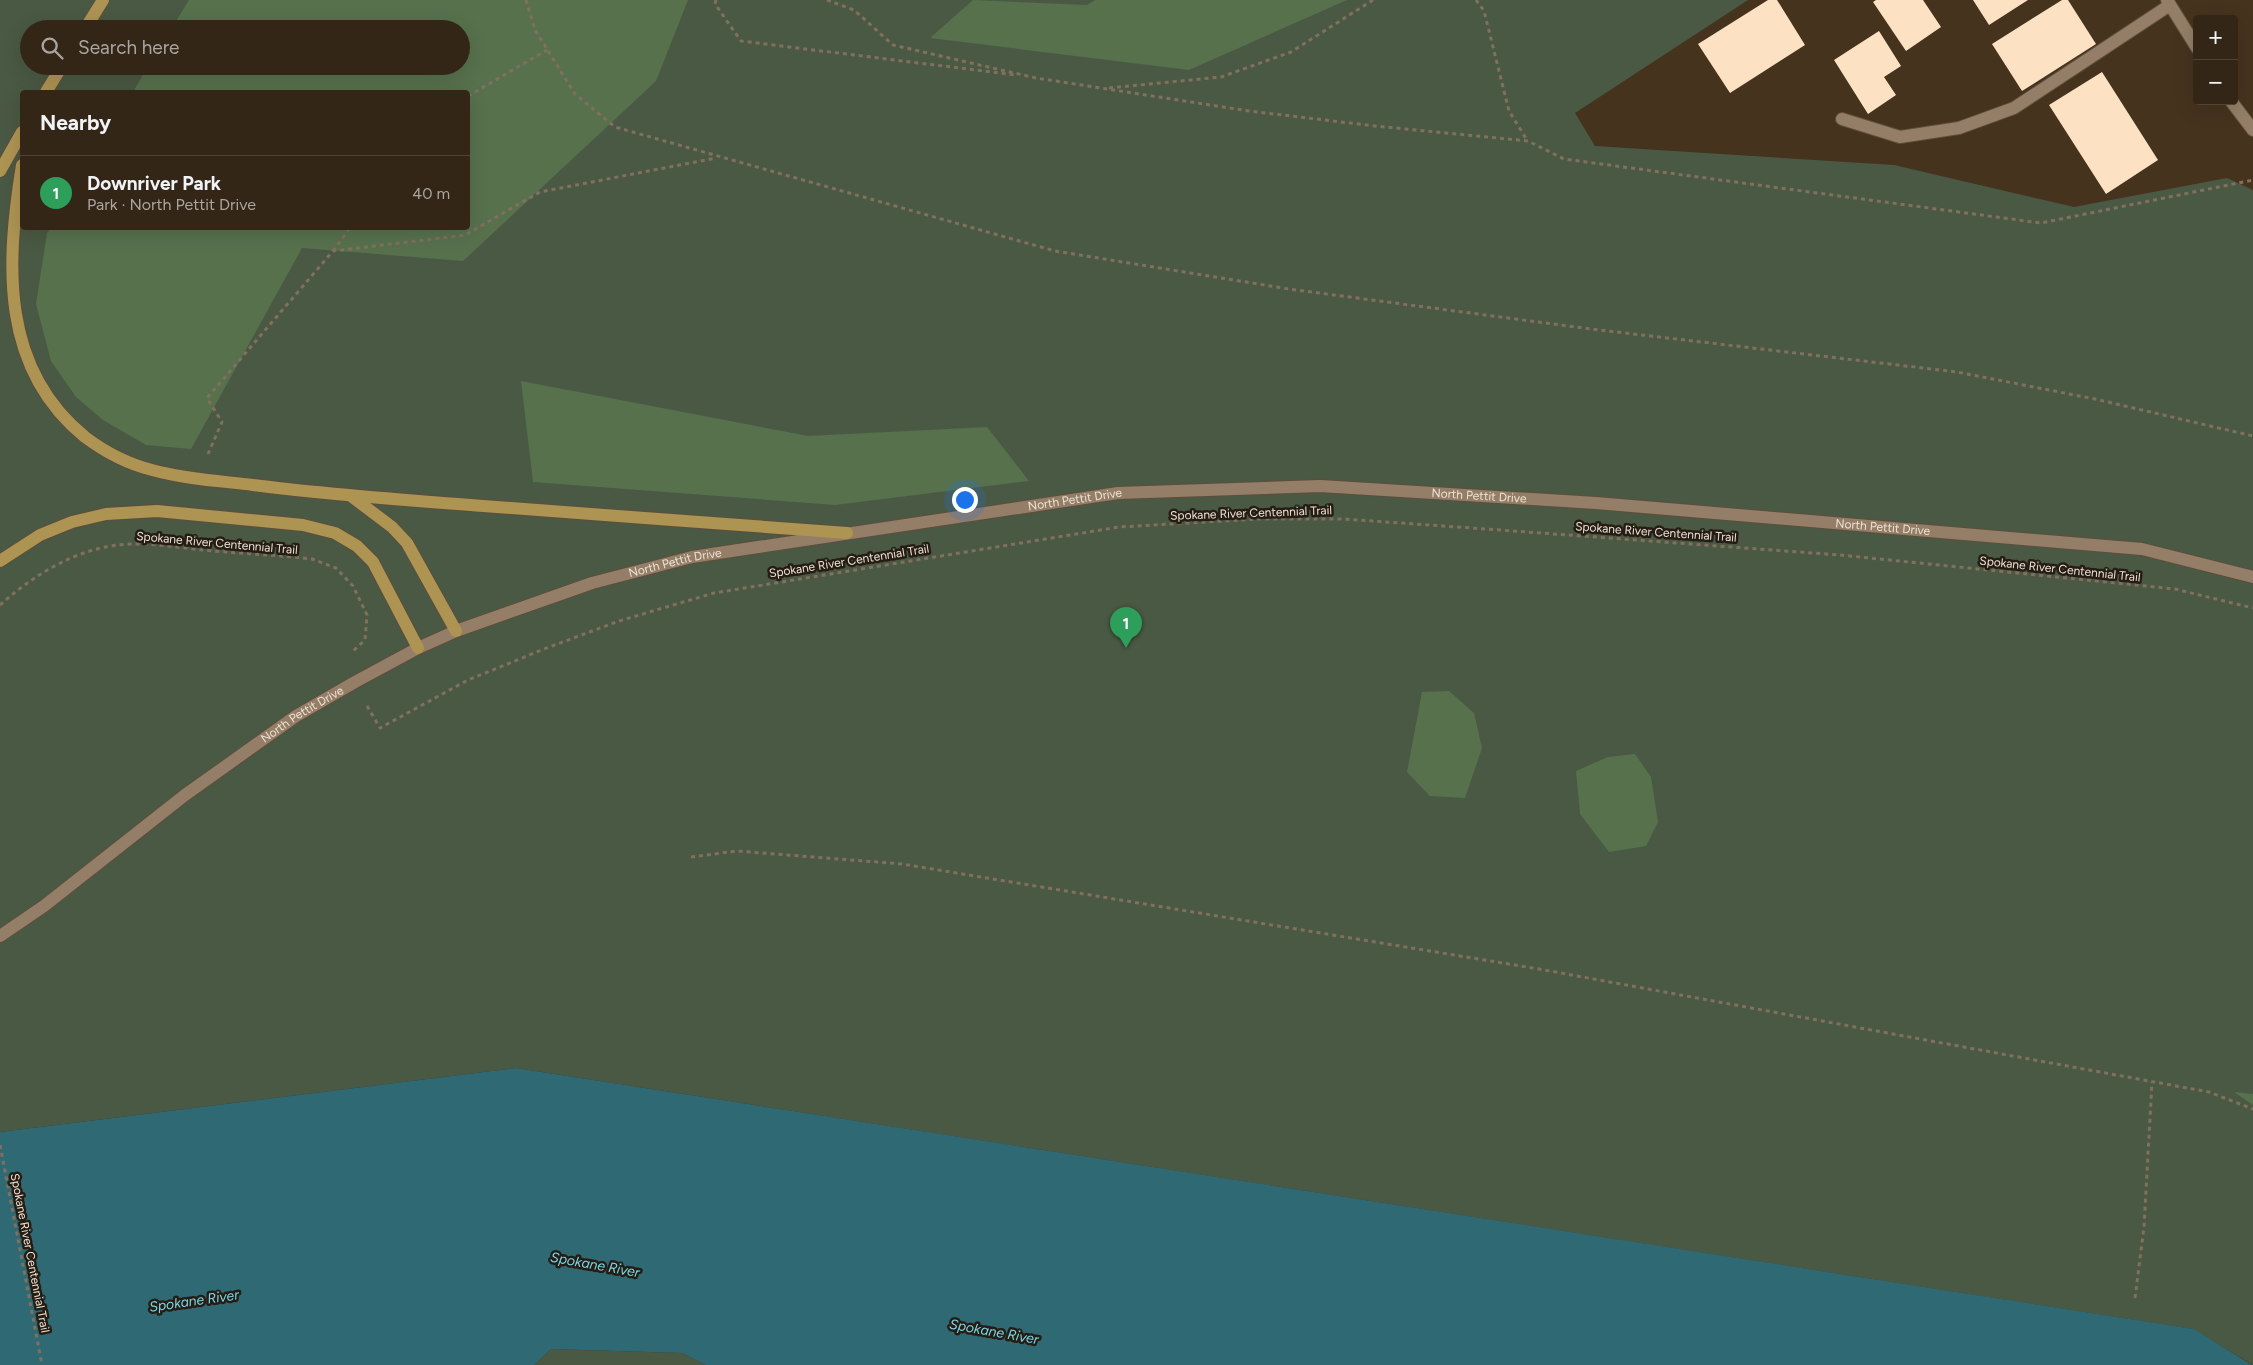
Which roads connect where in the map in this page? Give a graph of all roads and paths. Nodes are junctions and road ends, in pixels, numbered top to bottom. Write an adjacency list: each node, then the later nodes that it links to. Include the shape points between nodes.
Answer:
1 (103, 0): 8 (main road)
2 (526, 0): 10 (path, via 535,30)
3 (716, 0): 12 (path, via 715,4 741,41)
4 (827, 0): 12 (path, via 854,10 893,44)
5 (1373, 0): 13 (path, via 1290,52 1221,77)
6 (1476, 0): 21 (path, via 1484,11 1509,111)
7 (2169, 2): 9 (street); 17 (street, via 2014,108 1960,128 1900,137)
8 (91, 20)
9 (2193, 41)
10 (548, 50): 15 (path); 23 (path, via 575,94 615,127)
11 (56, 75): 14 (main road)
12 (1036, 78): 13 (path)
13 (1103, 88): 21 (path, via 1249,111)
14 (47, 90)
15 (470, 95)
16 (2234, 105): 19 (street)
17 (1842, 119)
18 (20, 129): 22 (main road)
19 (2253, 130)
20 (20, 136): 24 (main road)
21 (1528, 141): 26 (path, via 1564,158 2041,223)
22 (0, 155)
23 (719, 157): 28 (path, via 540,192 465,235); 29 (path, via 1055,251 1289,289 1957,372 2095,399)
24 (0, 171)
25 (20, 177): 30 (main road, via 10,273 14,318 36,381 84,436 115,456 151,470)
26 (2253, 180)
27 (349, 230): 28 (path)
28 (333, 251): 30 (path, via 207,398 222,422)
29 (2253, 436)
30 (194, 478): 31 (main road)
31 (350, 496): 32 (main road); 37 (main road, via 392,527 407,543)
32 (847, 533): 34 (street, North Pettit Drive, via 1118,494 1320,486 1606,504 2142,549); 37 (street, North Pettit Drive, via 692,557 592,583)
33 (0, 561): 38 (main road, via 40,535 72,522 106,514 158,511 303,525 336,533 357,546 373,562)
34 (2253, 577)
35 (0, 605): 39 (path, Spokane River Centennial Trail, via 35,576 67,559 127,545 312,560 336,568 354,586 366,615 365,640)
36 (2253, 608): 40 (path, Spokane River Centennial Trail, via 2175,589 1840,555 1344,519 1222,521 1119,528 714,593 619,621 544,649 468,680 380,728)
37 (456, 631): 38 (street, North Pettit Drive)
38 (418, 648): 42 (street, North Pettit Drive, via 296,716 184,795 44,906)
39 (350, 658)
40 (374, 718)
41 (691, 857): 43 (path, via 737,851 902,864 1539,969)
42 (0, 936)
43 (2152, 1082): 44 (path, via 2209,1092); 46 (path, via 2144,1226)
44 (2253, 1109)
45 (0, 1145): 47 (path, Spokane River Centennial Trail)
46 (2135, 1298)
47 (42, 1365)

